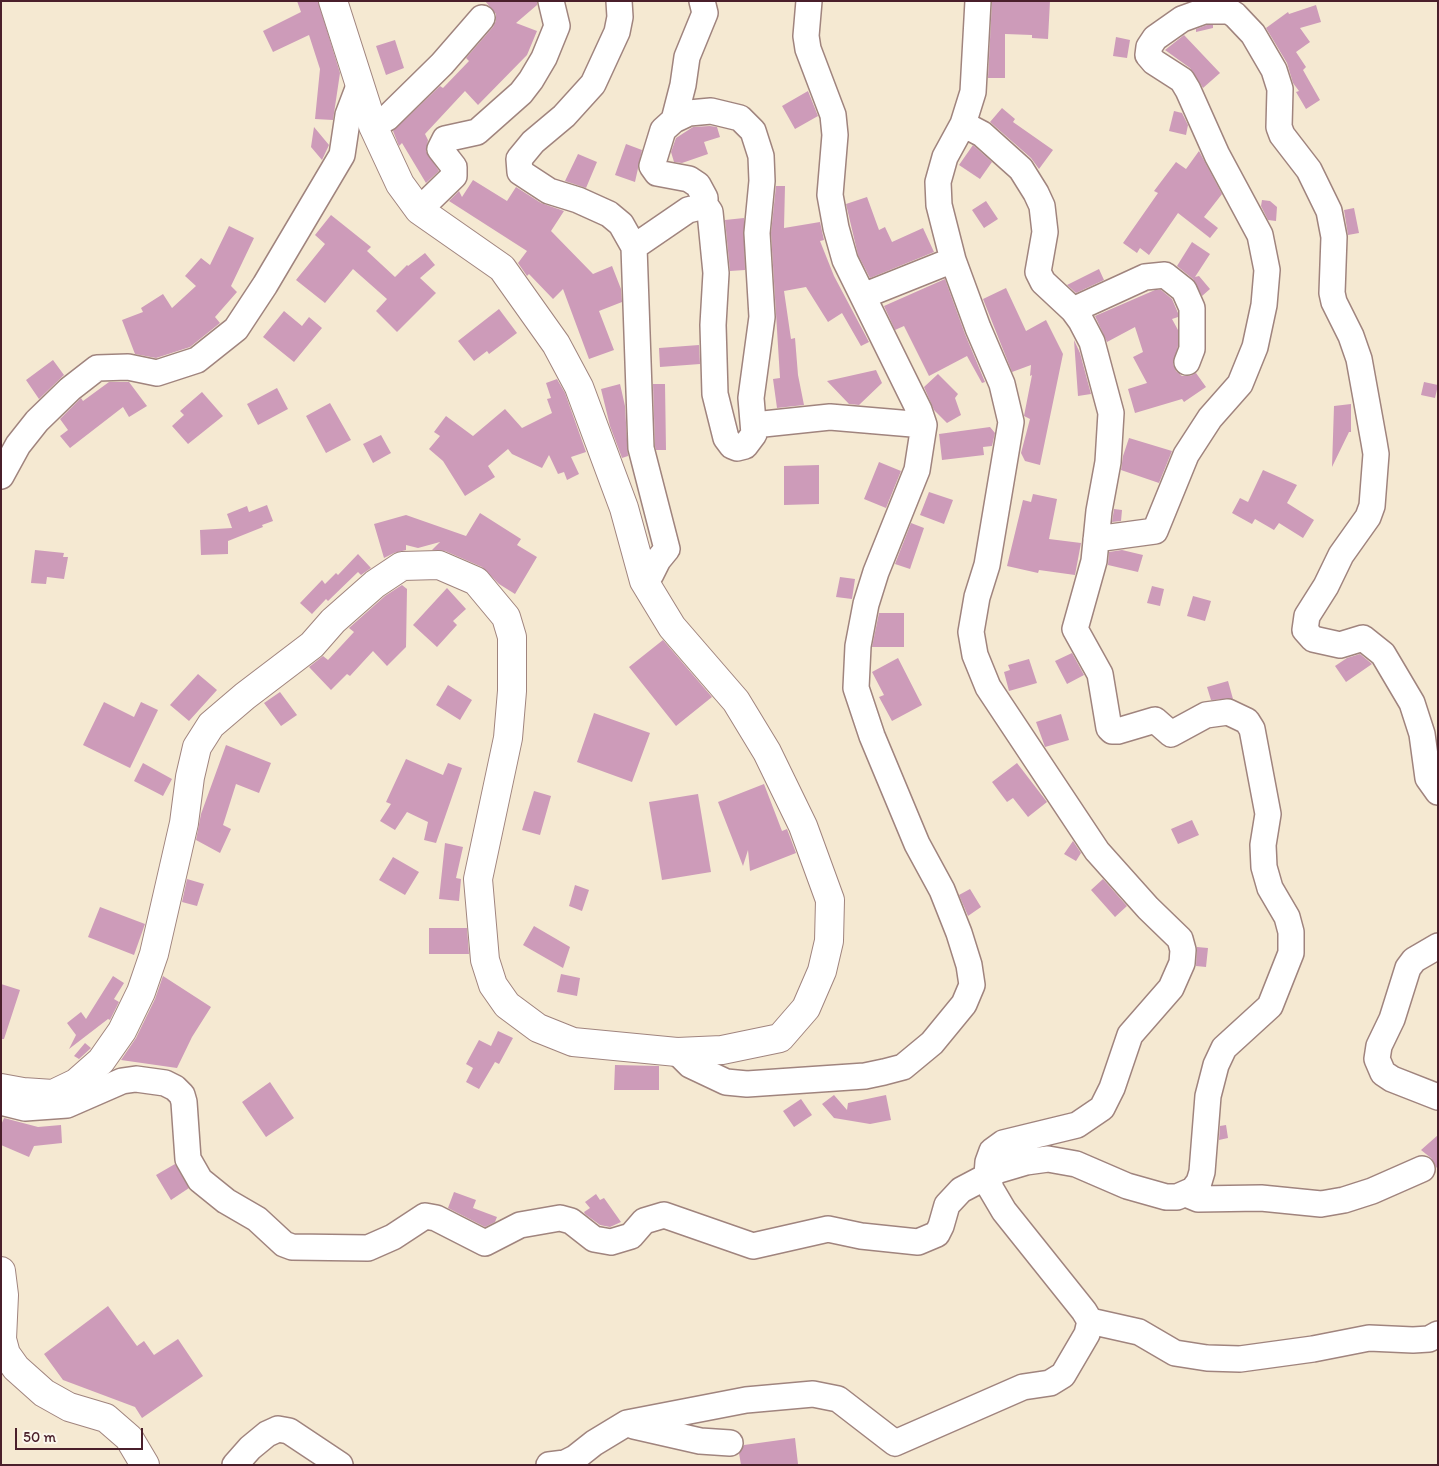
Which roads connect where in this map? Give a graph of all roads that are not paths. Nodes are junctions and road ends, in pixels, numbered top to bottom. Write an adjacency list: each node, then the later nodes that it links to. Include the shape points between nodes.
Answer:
1 (333, 1): 8 (main road)
2 (551, 1): 13 (street, via 557,26 531,80 477,132 445,139 440,150 454,167 454,176)
3 (619, 1): 14 (street, via 617,32 593,84 564,116 533,142 520,159 520,172 549,191 609,214 622,224)
4 (702, 1): 9 (street, via 705,13 687,57)
5 (809, 1): 16 (street, via 806,36 833,115 835,135 830,195 845,260)
6 (978, 1): 10 (street, via 973,92)
7 (482, 18): 11 (street, via 442,64 387,118)
8 (360, 86): 11 (main road); 21 (street, via 348,115 342,155 275,270 236,329 197,360 157,373 128,367 97,368 37,421 18,444)
9 (674, 120): 12 (street, via 663,130 653,170 689,179 698,185 705,198); 19 (street, via 689,113 711,111 740,118 753,131 761,156 757,233 762,318 751,398)
10 (963, 124): 15 (street, via 945,157 938,182 939,204); 17 (street, via 987,139 1021,169 1028,180 1042,206 1044,218 1044,242 1038,272 1043,282)
11 (373, 126): 13 (main road, via 400,184)
12 (700, 207): 14 (street, via 670,220); 19 (street, via 708,208 710,212 716,273 712,366 726,438 732,446 745,446 752,439)
13 (419, 210): 23 (main road, via 502,268 556,344 579,388 624,508)
14 (634, 247): 23 (street, via 642,448 667,549)
15 (953, 260): 16 (street); 31 (street, via 974,320 1002,384 1011,422 987,565 971,632 975,655 988,687 1097,851 1180,939 1183,950 1182,963 1171,988 1130,1035 1102,1108 1077,1125 1003,1143 992,1151)
16 (863, 296): 20 (street)
17 (1073, 310): 18 (street, via 1145,277 1165,275 1184,290 1192,308 1192,350); 22 (street, via 1092,342 1111,413 1108,462)
18 (1187, 362)
19 (754, 425): 20 (street, via 830,417)
20 (924, 425): 26 (street, via 917,470 866,604 858,646 856,688 872,736 917,844 942,890 959,933 972,985 964,1004 932,1043 903,1067 884,1072 747,1084 726,1082 690,1065)
21 (1, 476)
22 (1096, 539): 24 (street, via 1155,530 1186,455 1210,418 1240,384 1255,347 1267,270 1260,235 1182,80 1148,55 1148,47 1155,38 1182,19 1204,11 1229,12 1236,15 1253,34 1274,70 1280,89 1279,127 1282,135 1308,170 1329,211 1334,237 1332,293 1359,359 1374,442 1372,506 1368,517 1341,555 1307,616 1305,630 1313,639 1340,645 1363,638 1383,654 1412,703 1422,734 1428,778); 32 (street, via 1094,560 1075,629 1100,674 1109,728 1118,731 1155,720 1171,734 1206,715 1228,712 1247,721 1252,729 1268,814 1263,845 1264,867 1270,888 1287,917 1291,932 1291,953 1275,999 1224,1048 1216,1066 1208,1096 1202,1172 1199,1182)
23 (644, 580): 26 (main road, via 672,627 736,701 767,752 803,826 830,900 829,941 822,971 806,1008 780,1038 722,1050)
24 (1438, 792)
25 (1438, 946): 28 (street, via 1414,960 1408,968 1377,1059 1383,1073 1392,1079)
26 (677, 1052): 27 (main road, via 573,1042 538,1028 507,1005 493,985 485,960 478,879 508,738 512,637 506,617 476,582 439,565 402,566 375,584 333,621 312,645 211,725 197,747 184,823 154,954 141,992 122,1031 101,1060 76,1082 53,1094)
27 (1, 1088)
28 (1438, 1097)
29 (1, 1102): 31 (street, via 25,1108 67,1105 122,1081 136,1079 165,1083 175,1088 182,1094 184,1102 188,1159 200,1180 226,1201 257,1219 292,1248 368,1248 393,1237 425,1216 436,1218 485,1244 520,1225 560,1218 594,1239 611,1242 631,1236 644,1221 664,1215 753,1246 828,1229 918,1242 937,1234 952,1197)
30 (1422, 1169): 32 (street, via 1372,1192 1321,1204 1261,1198 1198,1199)
31 (987, 1175): 32 (street, via 1026,1162 1048,1159 1076,1164 1126,1186 1166,1197); 34 (street, via 1004,1211)
32 (1186, 1194)
33 (1, 1271): 38 (main road, via 4,1295 2,1339 6,1354 16,1368 44,1393 69,1407 106,1418 129,1438)
34 (1090, 1321): 35 (street, via 1139,1332 1176,1353 1207,1358 1240,1359 1369,1338 1413,1340 1429,1339); 36 (street, via 1087,1334 1063,1375 1050,1383 1023,1387 895,1443 838,1399 813,1394 746,1400)
35 (1438, 1334)
36 (627, 1423): 37 (street, via 700,1441); 41 (street, via 575,1458)
37 (730, 1443)
38 (145, 1465)
39 (235, 1465): 40 (street, via 250,1448 278,1429 289,1430)
40 (340, 1465)
41 (549, 1465)

